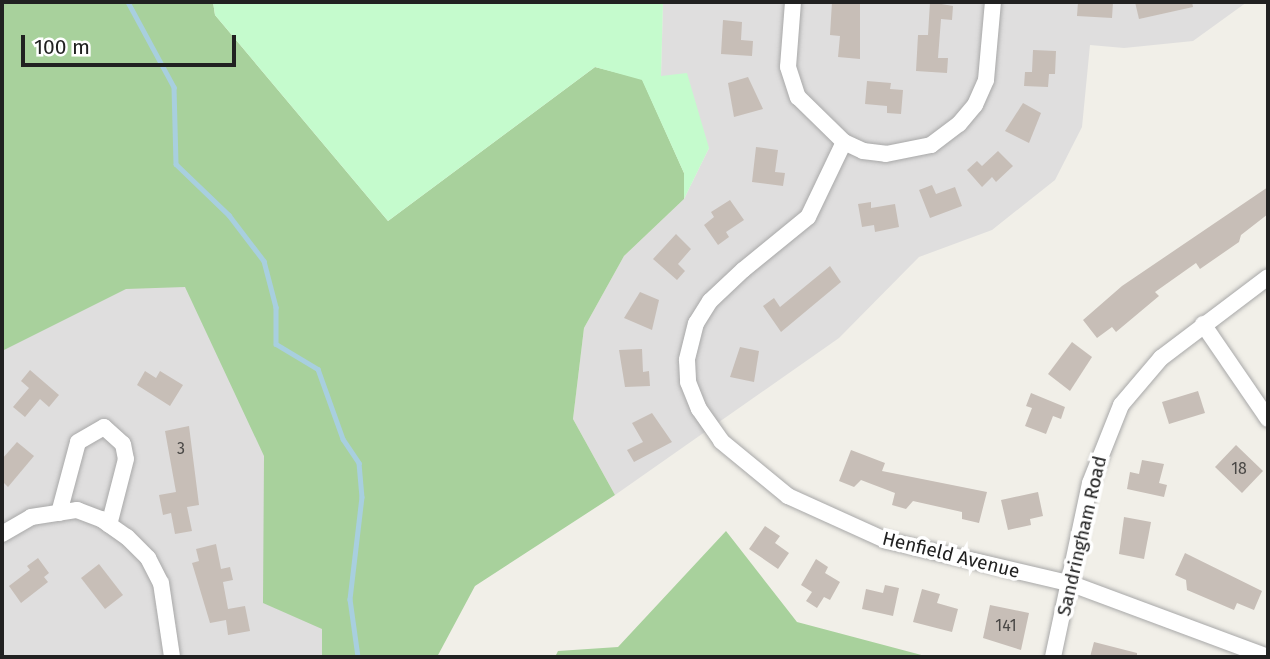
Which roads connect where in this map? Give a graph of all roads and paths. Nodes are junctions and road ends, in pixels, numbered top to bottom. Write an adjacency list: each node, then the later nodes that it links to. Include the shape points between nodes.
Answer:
1 (793, 2): 3 (street, via 788,67 798,97)
2 (993, 2): 3 (street, via 986,80 975,105 959,124 931,145 913,151 863,151)
3 (844, 142): 10 (street, Henfield Avenue, via 808,217 710,301 696,323 687,360 688,382 699,409 721,441 752,470 818,513 918,550)
4 (1268, 277): 5 (street, Sandringham Road)
5 (1203, 324): 6 (street); 10 (street, Sandringham Road, via 1142,378 1106,434 1090,483)
6 (1268, 419)
7 (59, 513): 8 (street, via 77,510); 8 (street, via 78,442 104,427 123,444 126,458); 9 (street, via 32,517)
8 (109, 525): 11 (street, via 148,558 161,583)
9 (2, 534)
10 (1072, 584): 12 (street, Sandringham Road); 13 (street, Henfield Avenue)
11 (172, 657)
12 (1053, 657)
13 (1268, 657)

